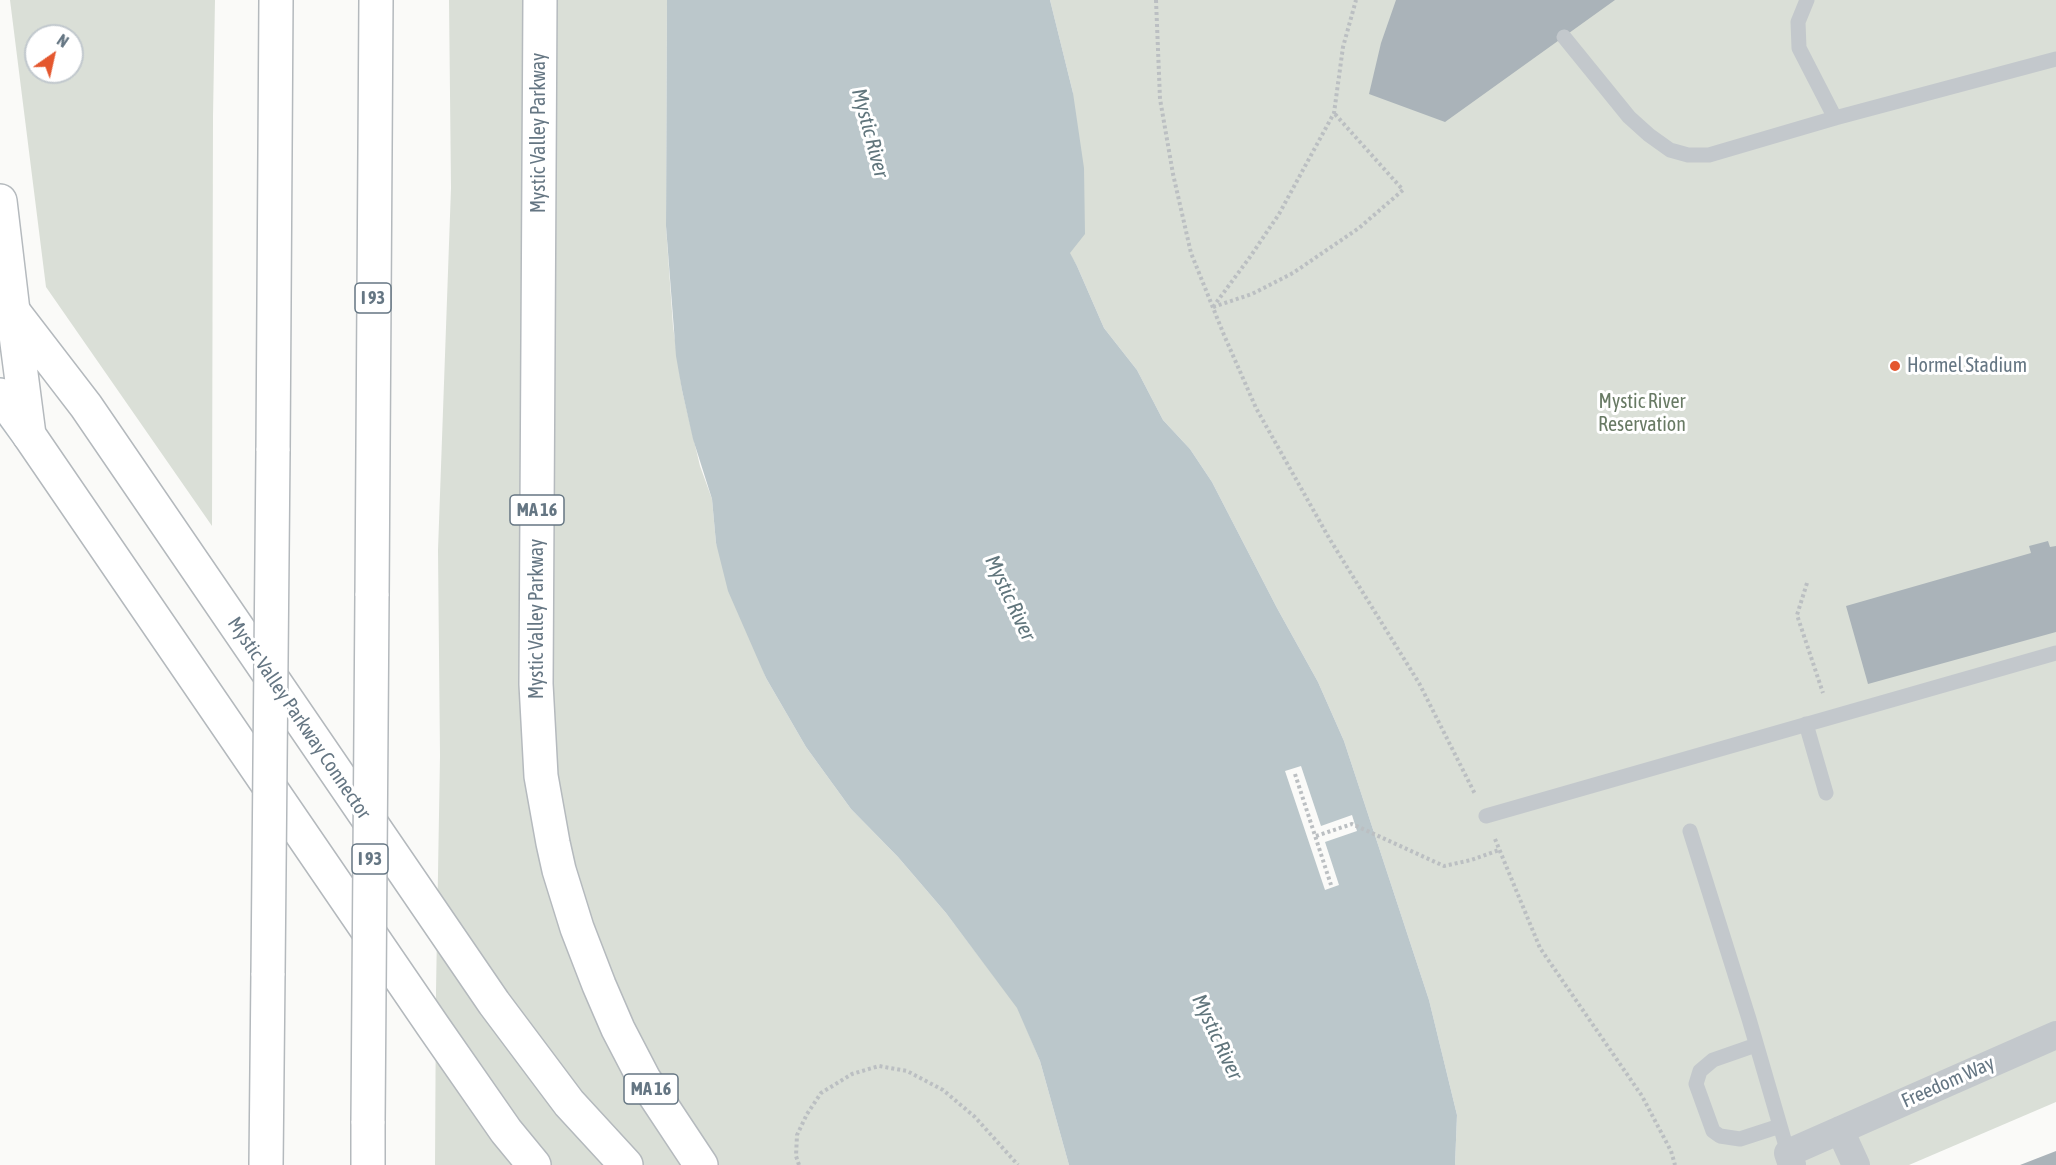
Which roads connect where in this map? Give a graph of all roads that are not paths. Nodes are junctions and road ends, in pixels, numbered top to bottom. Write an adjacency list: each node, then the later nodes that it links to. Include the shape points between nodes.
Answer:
1 (276, 0): 22 (main road, bridge)
2 (376, 0): 23 (main road, I 93, bridge)
3 (540, 0): 26 (main road, Mystic Valley Parkway / MA 16, via 536,684 541,776 560,870 599,985 644,1079)
4 (1807, 0): 7 (lane, via 1798,21 1798,48)
5 (1564, 37): 7 (lane, via 1629,117 1670,150 1710,155)
6 (2056, 59): 7 (lane)
7 (1835, 118)
8 (0, 201): 9 (main road)
9 (7, 303): 11 (main road); 25 (main road, Mystic Valley Parkway Connector, via 86,406 494,1003 569,1102)
10 (0, 395): 11 (main road)
11 (29, 435): 24 (main road, via 433,1026)
12 (2056, 653): 13 (lane)
13 (1806, 724): 14 (lane); 15 (lane)
14 (1826, 793)
15 (1486, 816)
16 (1690, 831): 18 (lane)
17 (2056, 1035): 20 (street, Freedom Way)
18 (1756, 1045): 19 (lane); 19 (lane, via 1713,1060 1700,1071 1696,1084 1713,1131 1720,1136 1740,1139)
19 (1780, 1126): 21 (lane)
20 (1840, 1130): 21 (street, Freedom Way); 27 (street)
21 (1790, 1159)
22 (266, 1165)
23 (368, 1165)
24 (534, 1165)
25 (626, 1165)
26 (701, 1165)
27 (1856, 1165)

